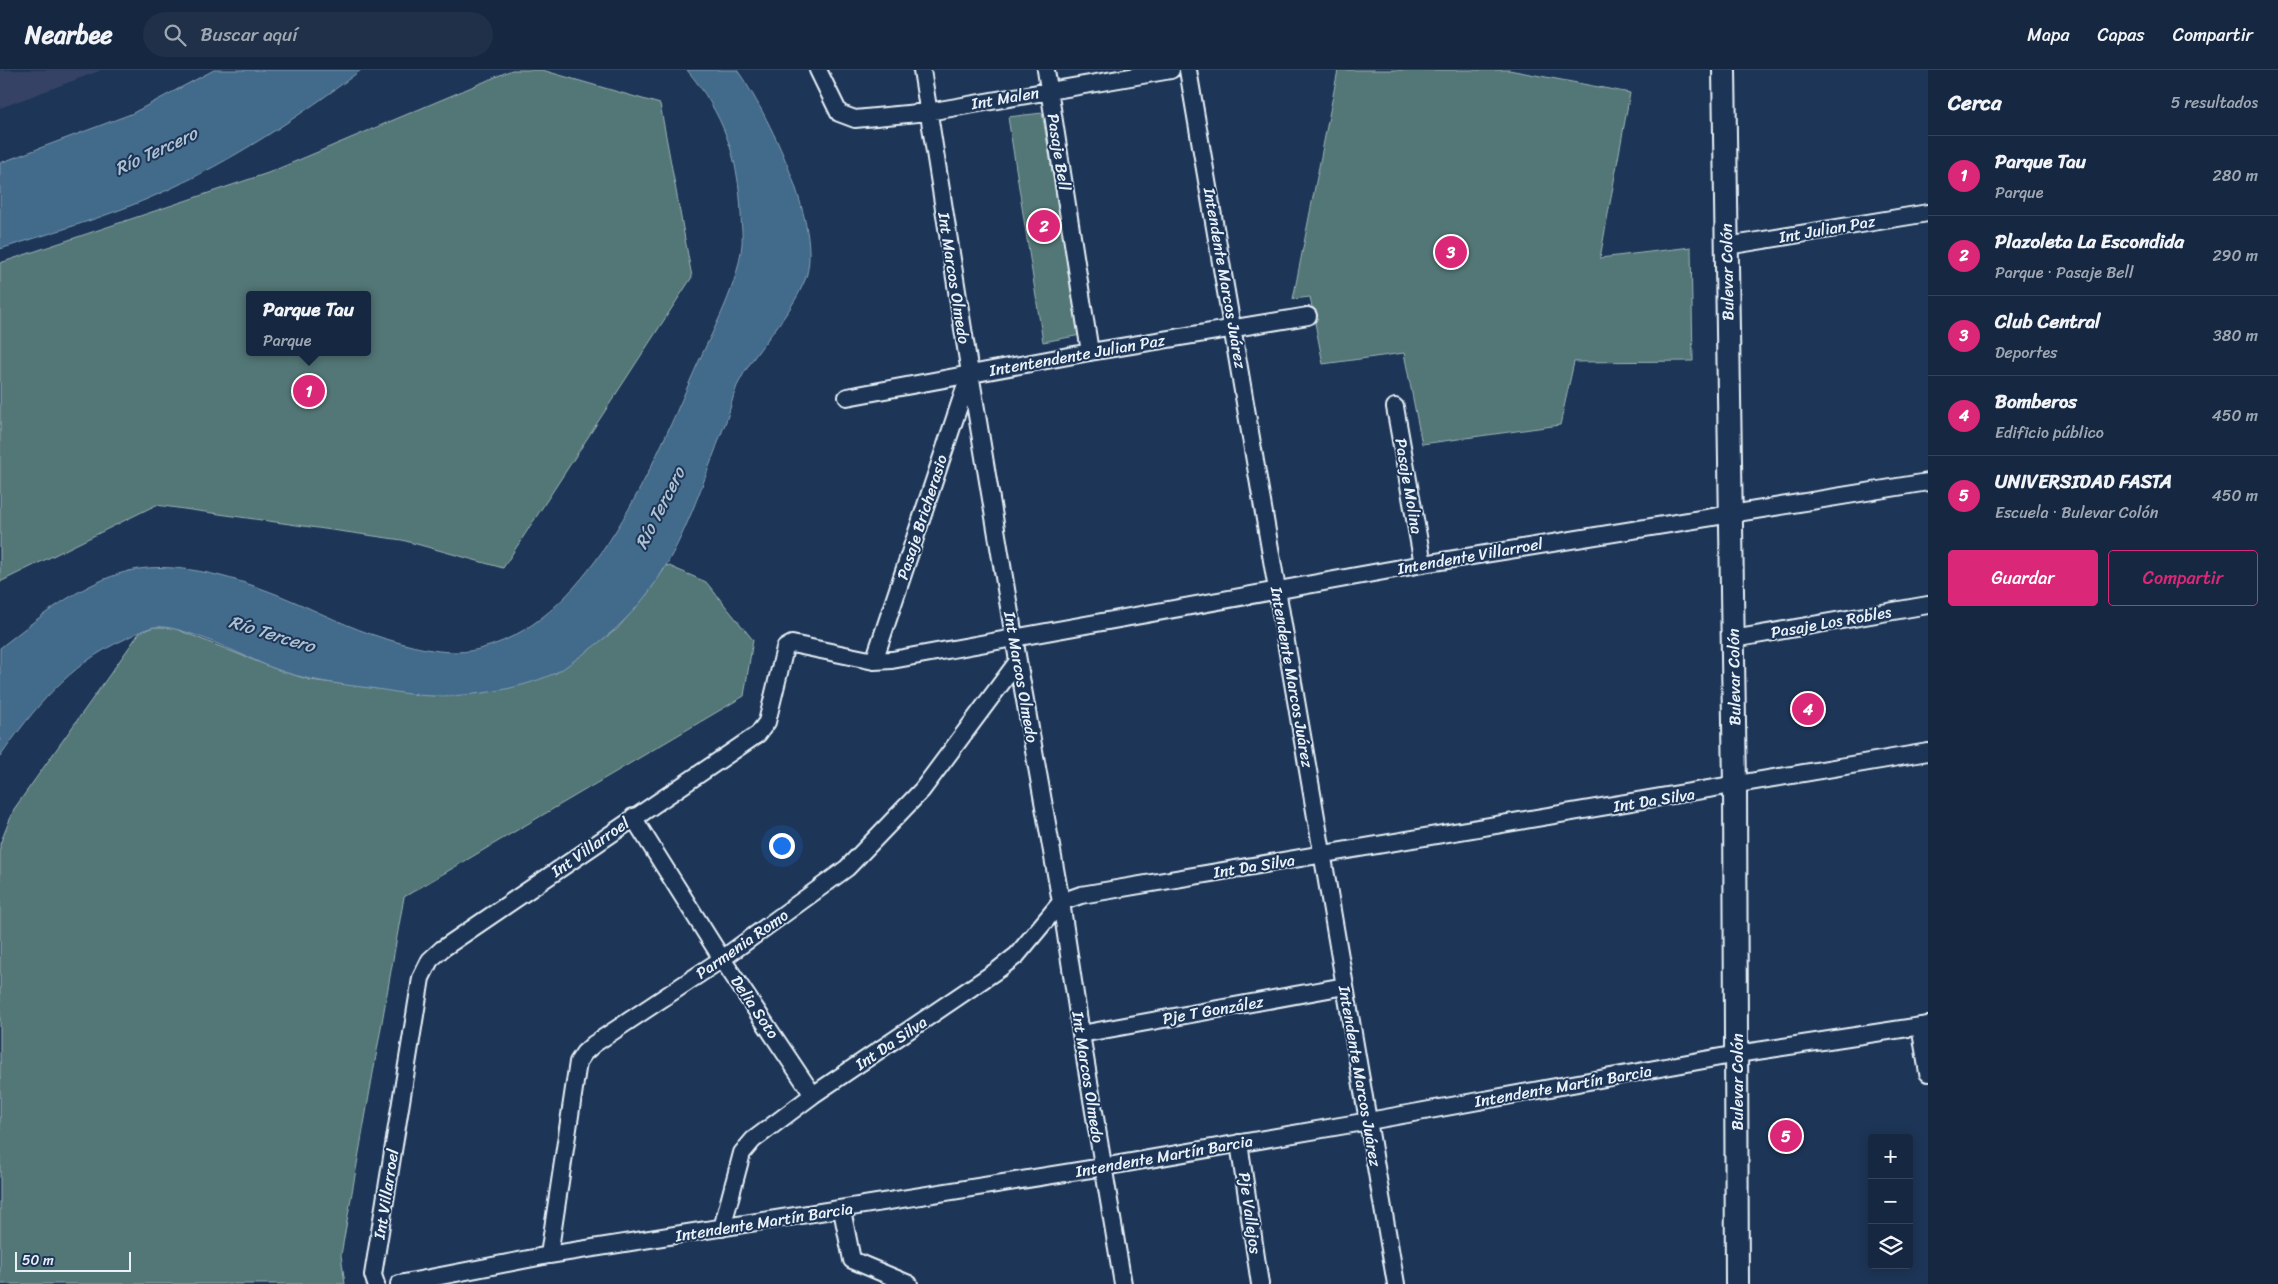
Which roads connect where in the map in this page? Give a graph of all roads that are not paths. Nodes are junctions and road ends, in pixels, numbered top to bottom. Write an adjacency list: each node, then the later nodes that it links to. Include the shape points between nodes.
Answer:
1 (818, 70): 8 (street, Int Malen, via 839,113 855,119)
2 (922, 70): 8 (street, Int Marcos Olmedo)
3 (1046, 70): 7 (street, Pasaje Bell)
4 (1171, 70): 7 (street, Int Malen)
5 (1188, 70): 12 (street, Intendente Marcos Juárez)
6 (1724, 70): 10 (main road, Bulevar Colón)
7 (1049, 91): 8 (street, Int Malen); 13 (street, Pasaje Bell)
8 (928, 112): 14 (street, Int Marcos Olmedo)
9 (1928, 213): 10 (street, Int Julian Paz)
10 (1727, 246): 18 (main road, Bulevar Colón)
11 (1308, 316): 12 (street, Intentendente Julian Paz)
12 (1234, 328): 13 (street, Intentendente Julian Paz); 20 (street, Intendente Marcos Juárez)
13 (1090, 352): 14 (street, Intentendente Julian Paz)
14 (970, 374): 15 (street, Intentendente Julian Paz); 22 (street, Int Marcos Olmedo); 24 (street, Pasaje Bricherasio)
15 (846, 397)
16 (1396, 407): 19 (street, Pasaje Molina)
17 (1928, 482): 18 (street, Intendente Villarroel)
18 (1732, 513): 19 (street, Intendente Villarroel); 23 (main road, Bulevar Colón)
19 (1423, 564): 20 (street, Intendente Villarroel)
20 (1277, 590): 22 (street, Intendente Villarroel); 29 (street, Intendente Marcos Juárez)
21 (1928, 605): 23 (street, Pasaje Los Robles)
22 (1014, 638): 24 (street, Int Villarroel); 25 (street, Int Marcos Olmedo)
23 (1734, 639): 27 (main road, Bulevar Colón)
24 (874, 661): 28 (street, Int Villarroel, via 792,644 785,648 767,722 758,734)
25 (1018, 661): 30 (street, Int Marcos Olmedo); 31 (street, Parmenia Romo, via 922,790 847,868)
26 (1928, 752): 27 (street, Int Da Silva)
27 (1735, 786): 29 (street, Int Da Silva); 35 (main road, Bulevar Colón)
28 (633, 817): 31 (street, Delia Soto); 44 (street, Int Villarroel, via 430,960 421,978 373,1275)
29 (1322, 855): 30 (street, Int Da Silva, via 1081,894); 32 (street, Intendente Marcos Juárez)
30 (1062, 902): 34 (street, Int Marcos Olmedo); 37 (street, Int Da Silva, via 1017,955)
31 (722, 959): 37 (street, Delia Soto); 43 (street, Parmenia Romo, via 594,1044 578,1062)
32 (1345, 986): 34 (street, Pje T González); 38 (street, Intendente Marcos Juárez)
33 (1924, 1026): 35 (street, Intendente Martín Barcia); 36 (street)
34 (1081, 1034): 40 (street, Int Marcos Olmedo)
35 (1737, 1054): 38 (street, Intendente Martín Barcia); 50 (main road, Bulevar Colón)
36 (1928, 1073)
37 (813, 1095): 42 (street, Int Da Silva, via 753,1140 742,1153)
38 (1369, 1121): 39 (street, Intendente Martín Barcia); 49 (street, Intendente Marcos Juárez)
39 (1239, 1142): 40 (street, Intendente Martín Barcia); 48 (street, Pje Vallejos)
40 (1103, 1167): 41 (street, Intendente Martín Barcia); 47 (street, Int Marcos Olmedo)
41 (842, 1210): 42 (street, Intendente Martín Barcia); 46 (street, via 852,1260)
42 (722, 1228): 43 (street, Intendente Martín Barcia)
43 (549, 1256): 45 (street, Intendente Martín Barcia)
44 (376, 1284)
45 (399, 1284)
46 (909, 1284)
47 (1123, 1284)
48 (1260, 1284)
49 (1396, 1284)
50 (1737, 1284)

